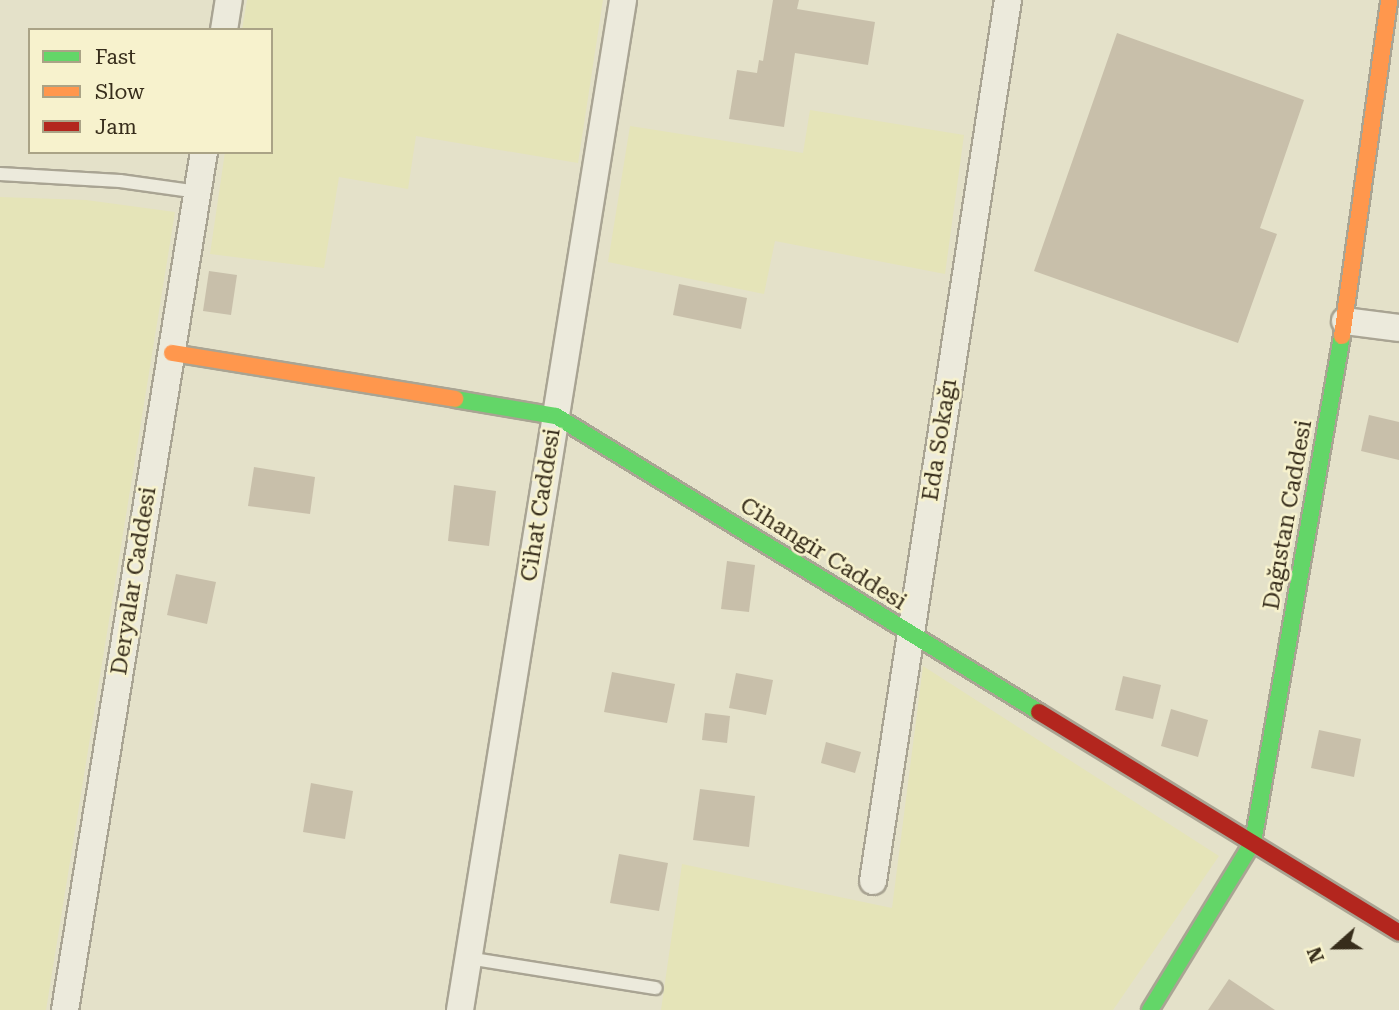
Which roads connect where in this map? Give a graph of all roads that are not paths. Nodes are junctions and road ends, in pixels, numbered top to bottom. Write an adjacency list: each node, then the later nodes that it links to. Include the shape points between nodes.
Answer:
1 (229, 0): 5 (street)
2 (623, 0): 12 (street, Cihat Caddesi)
3 (1008, 0): 13 (street, Eda Sokağı)
4 (1389, 0): 9 (street, Dağıstan Caddesi)
5 (224, 28)
6 (204, 154): 8 (street, Deryalar Caddesi)
7 (0, 174): 8 (lane, via 120,181)
8 (198, 192): 11 (street, Deryalar Caddesi)
9 (1345, 321): 10 (street); 14 (street, Dağıstan Caddesi)
10 (1399, 328)
11 (172, 353): 12 (street, Cihangir Caddesi); 19 (street, Deryalar Caddesi)
12 (556, 416): 13 (street, Cihangir Caddesi); 17 (street, Cihat Caddesi)
13 (911, 634): 14 (street, Cihangir Caddesi); 15 (street, Eda Sokağı)
14 (1253, 842): 16 (street, Cihangir Caddesi); 21 (street, Dağıstan Caddesi)
15 (873, 881)
16 (1399, 933)
17 (468, 958): 18 (lane); 20 (street, Cihat Caddesi)
18 (656, 988)
19 (65, 1010)
20 (460, 1010)
21 (1150, 1010)

